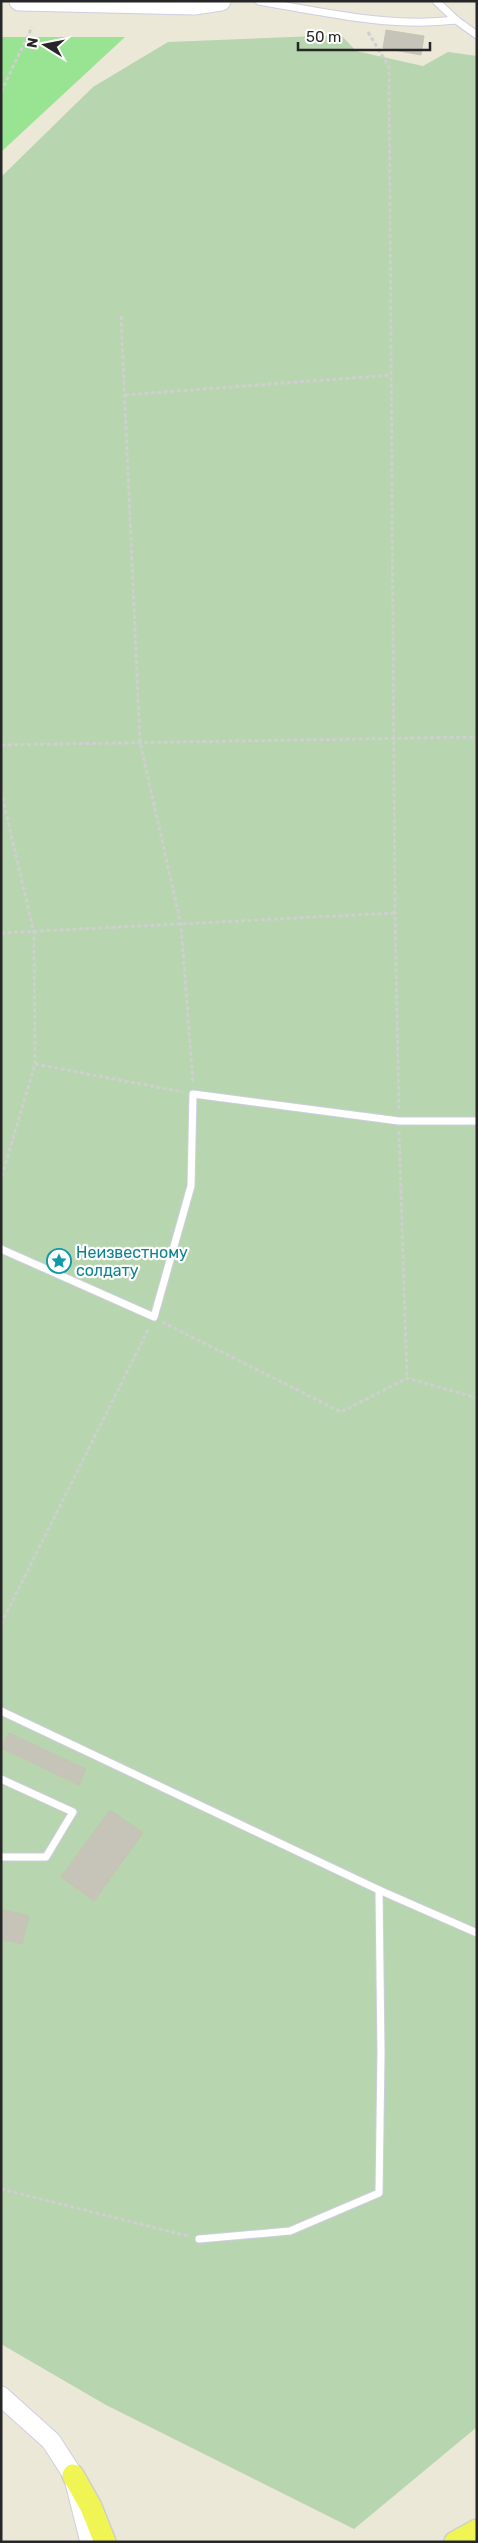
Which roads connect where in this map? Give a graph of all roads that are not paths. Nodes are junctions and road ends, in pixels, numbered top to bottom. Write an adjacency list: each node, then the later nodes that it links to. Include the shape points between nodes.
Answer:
1 (19, 1): 2 (street, via 194,5)
2 (221, 1)
3 (259, 1): 5 (lane, via 337,15 427,23)
4 (436, 1): 5 (lane)
5 (456, 20): 6 (lane)
6 (477, 35)
7 (477, 1121): 8 (lane, via 399,1121 193,1094 191,1186 154,1318)
8 (1, 1249)
9 (1, 1712): 12 (lane)
10 (1, 1778): 11 (lane, via 73,1812 46,1857)
11 (2, 1859)
12 (379, 1890): 13 (lane); 14 (lane, via 379,2192 290,2231)
13 (477, 1933)
14 (199, 2239)
15 (1, 2396): 16 (street, via 51,2441)
16 (72, 2475): 19 (street); 20 (main road, via 91,2507)
17 (477, 2530): 21 (main road)
18 (477, 2535): 22 (main road)
19 (90, 2542)
20 (105, 2542)
21 (455, 2542)
22 (468, 2542)

